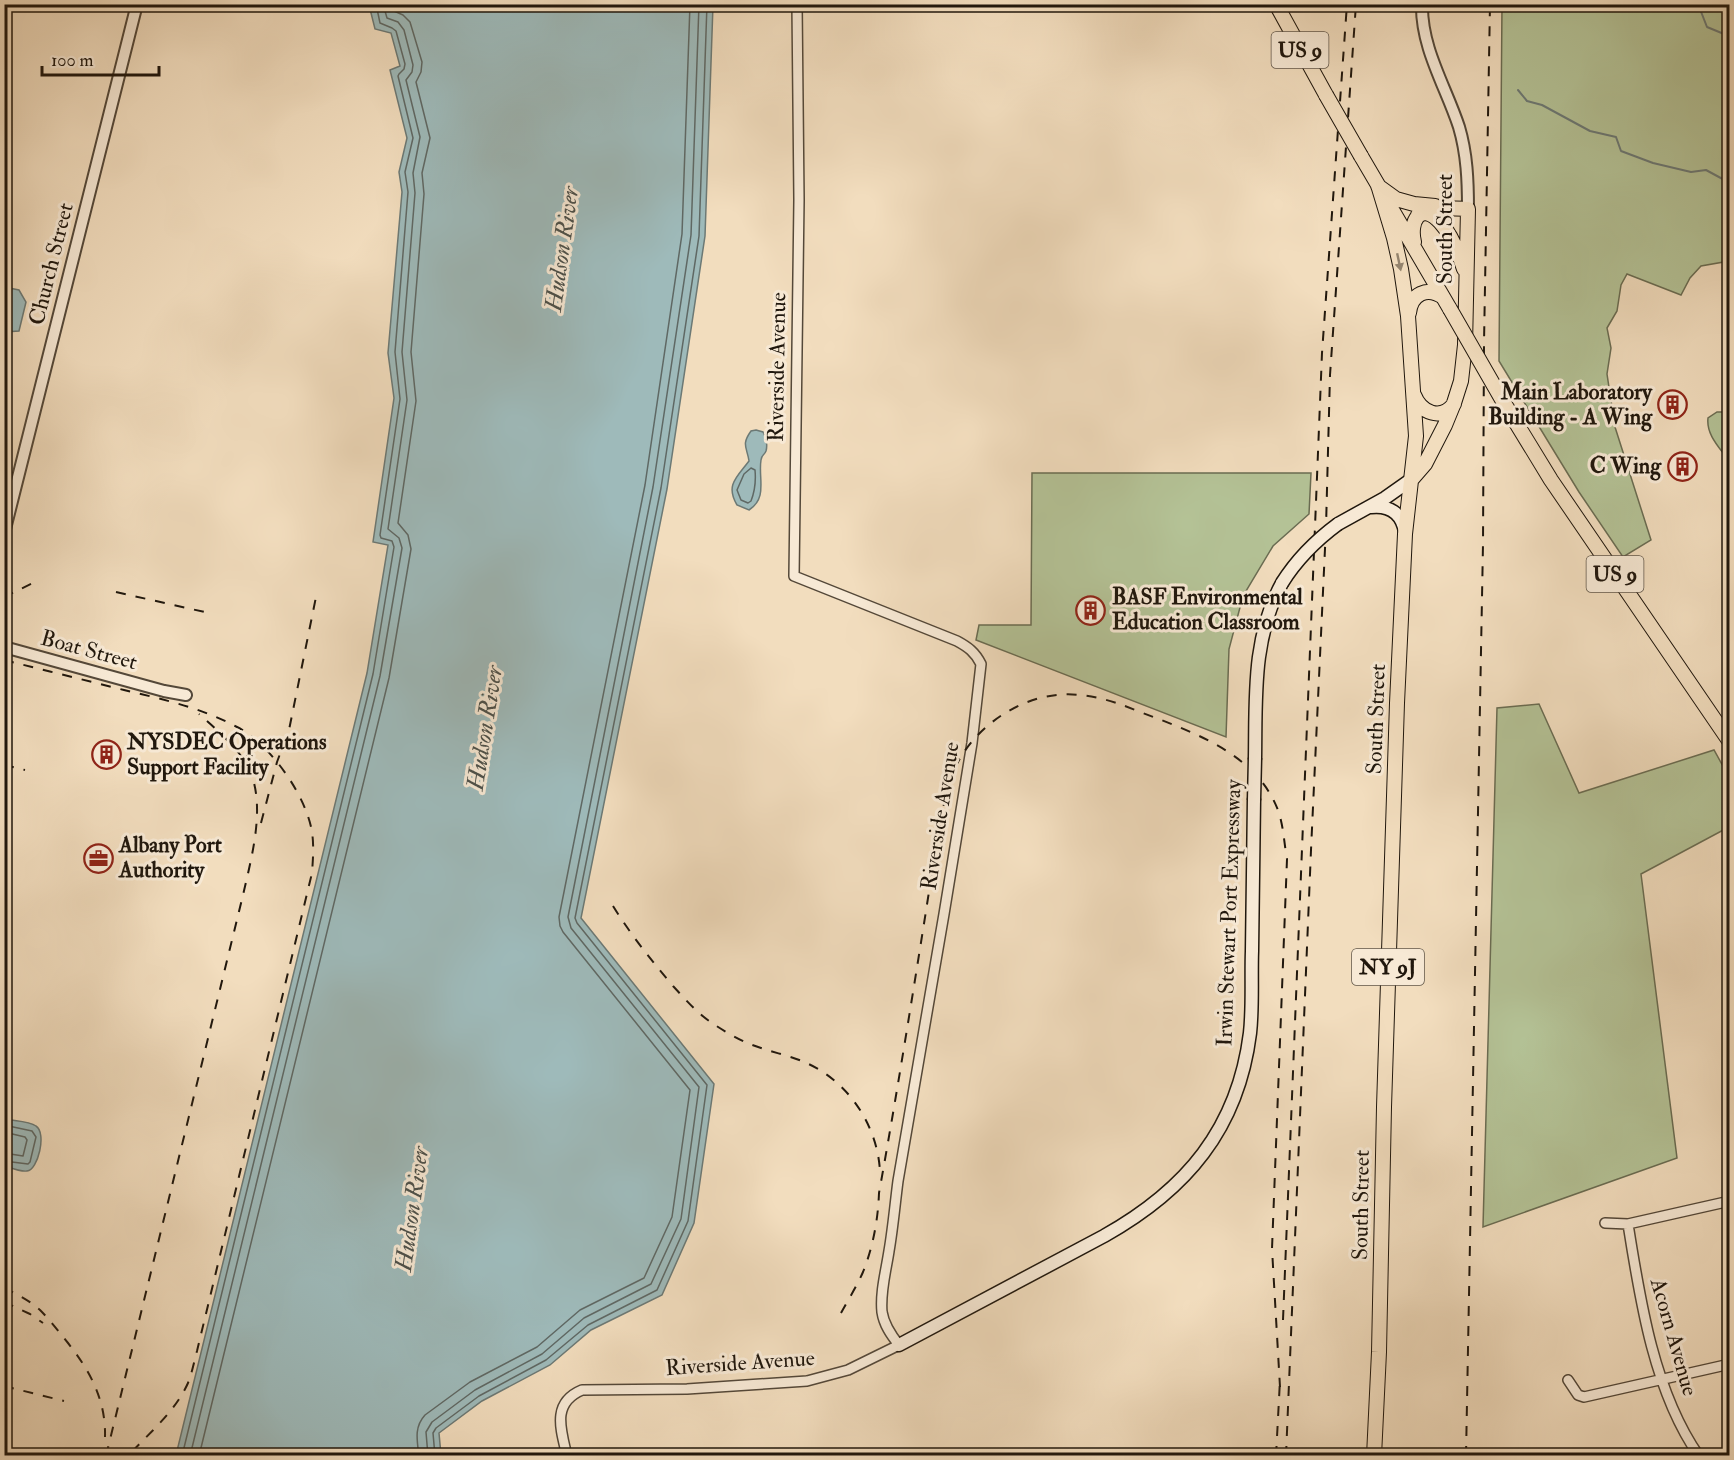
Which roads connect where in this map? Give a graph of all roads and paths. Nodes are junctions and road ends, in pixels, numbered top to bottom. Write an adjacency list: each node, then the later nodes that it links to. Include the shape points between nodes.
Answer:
1 (137, 4): 17 (street, Church Street)
2 (796, 4): 25 (street, Riverside Avenue, via 799,236 794,576 957,640 970,648 981,664 972,743 881,1296 889,1333)
3 (1276, 4): 5 (main road, US 9, bridge)
4 (1422, 4): 7 (street, South Street, via 1426,41 1463,143)
5 (1378, 185): 6 (main road, via 1396,199); 9 (main road, US 9); 12 (main road, one-way to 12, via 1398,254)
6 (1443, 208): 7 (main road); 8 (main road)
7 (1468, 209): 10 (main road, South Street)
8 (1418, 215): 9 (main road, via 1412,226); 10 (main road, via 1433,216 1443,226)
9 (1416, 250): 11 (main road, US 9)
10 (1467, 280): 14 (main road, South Street, via 1464,358)
11 (1446, 303): 12 (main road, via 1431,291 1420,293 1412,301); 21 (main road, US 9, bridge, via 1551,480)
12 (1408, 316): 13 (main road)
13 (1413, 393): 14 (main road, via 1421,408 1433,413 1446,412); 15 (main road, via 1416,436)
14 (1454, 403): 15 (main road, South Street, via 1430,455)
15 (1412, 479): 16 (main road, Irwin Stewart Port Expressway); 18 (main road, South Street / NY 9J)
16 (1364, 510): 18 (main road, via 1393,510); 25 (main road, Irwin Stewart Port Expressway, bridge, via 1338,524 1293,566 1268,613 1259,648 1250,1032 1237,1090 1210,1144 1176,1185 1135,1217)
17 (4, 533)
18 (1406, 534): 30 (main road, South Street / NY 9J, via 1394,766)
19 (4, 647): 20 (street, Boat Street)
20 (188, 695)
21 (1730, 742)
22 (1730, 1201): 24 (street)
23 (1605, 1223): 24 (street)
24 (1628, 1224): 27 (street, Acorn Avenue, via 1641,1300)
25 (899, 1345): 29 (street, Riverside Avenue, via 849,1370 807,1381 687,1389 582,1390 572,1394 561,1410)
26 (1730, 1364): 27 (street)
27 (1661, 1379): 28 (street, via 1584,1397); 31 (street, Acorn Avenue, via 1679,1422)
28 (1568, 1380)
29 (567, 1455)
30 (1374, 1455)
31 (1699, 1455)

